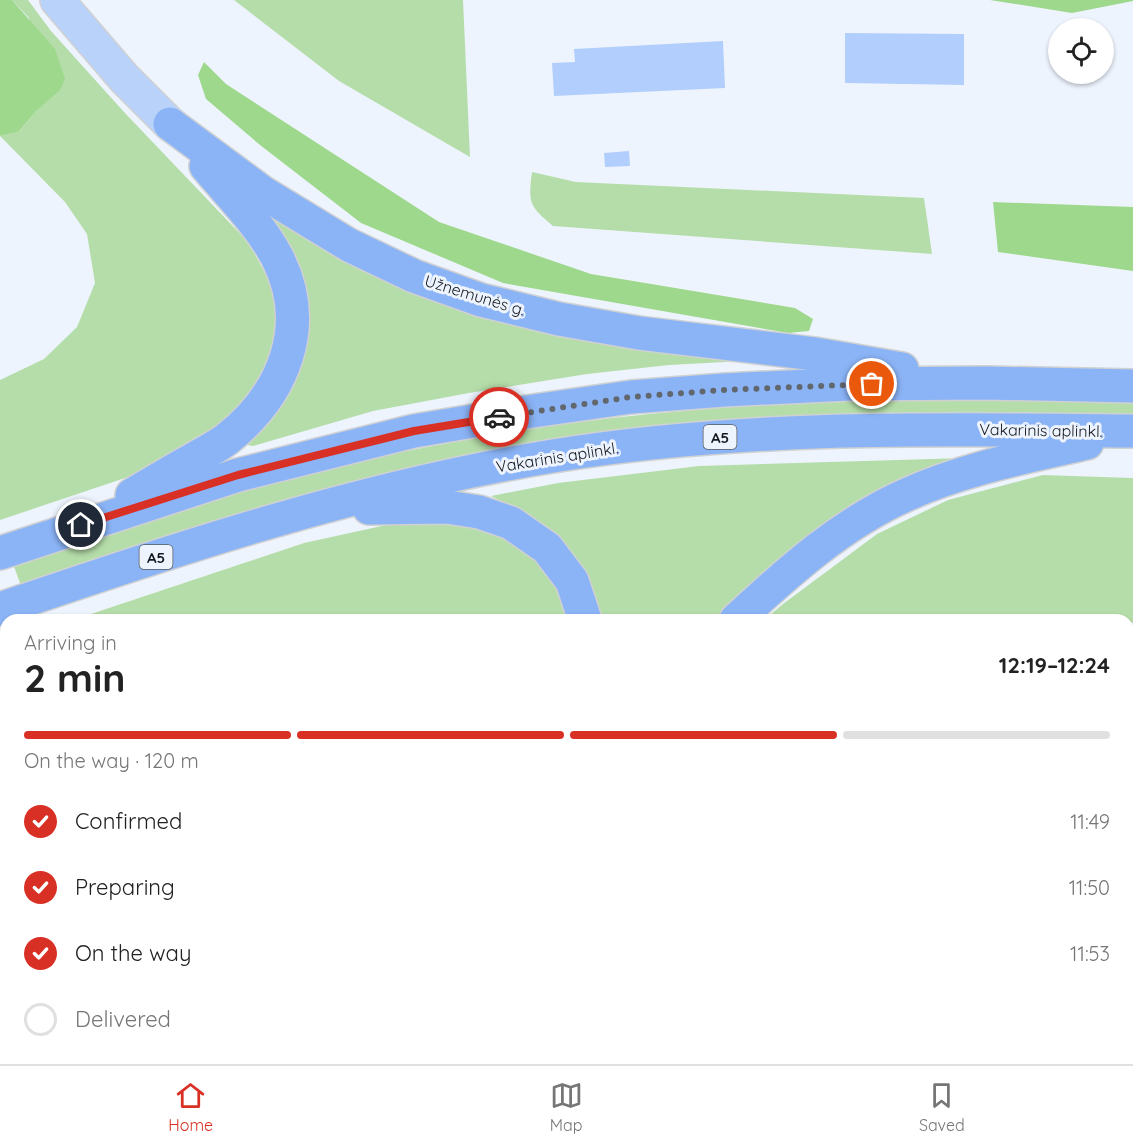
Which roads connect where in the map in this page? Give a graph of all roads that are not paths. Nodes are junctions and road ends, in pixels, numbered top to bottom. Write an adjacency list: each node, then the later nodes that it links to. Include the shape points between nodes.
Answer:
1 (57, 0): 2 (main road, Užnemunės g., via 124,78)
2 (170, 124): 3 (highway, Užnemunės g., via 262,192 349,245 414,276 481,300 639,333 816,354); 7 (highway, via 277,257 290,295 293,326 287,354 274,388 252,417 226,440)
3 (987, 383): 4 (highway); 7 (highway, via 724,390 631,397 526,412 414,431 249,472)
4 (1133, 386)
5 (1133, 431): 6 (highway, Vakarinis aplinkl. / A5, via 944,429 690,439 556,455 466,471); 11 (highway, via 983,468 905,495 826,542)
6 (314, 508): 9 (highway, Vakarinis aplinkl. / A5); 10 (highway, via 447,507 511,523 547,548 572,581)
7 (81, 525): 8 (highway)
8 (0, 553)
9 (0, 609)
10 (583, 614)
11 (742, 614)

